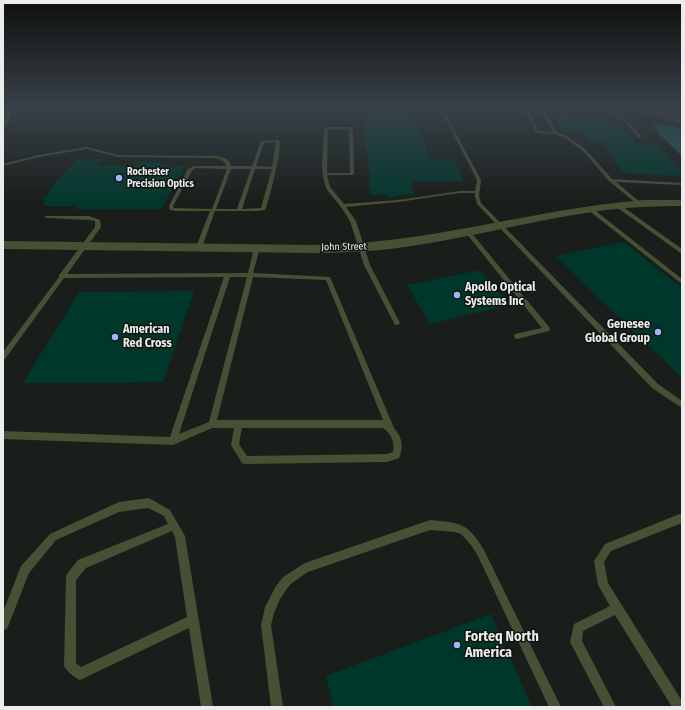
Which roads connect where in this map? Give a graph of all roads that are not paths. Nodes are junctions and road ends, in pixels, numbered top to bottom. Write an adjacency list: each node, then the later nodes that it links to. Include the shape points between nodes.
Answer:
1 (326, 139): 9 (lane)
2 (351, 139): 9 (lane, via 352,174)
3 (457, 139): 12 (lane, via 479,180)
4 (569, 139): 10 (lane, via 584,150)
5 (3, 165): 6 (lane, via 87,148 118,156 215,156 224,159)
6 (229, 167): 7 (lane); 18 (lane); 18 (lane, via 194,167 171,206 176,210)
7 (253, 168): 8 (lane); 8 (lane, via 262,142 278,141); 19 (lane)
8 (274, 168): 19 (lane, via 263,209)
9 (325, 174): 16 (lane, via 327,186)
10 (612, 180): 11 (lane); 13 (lane)
11 (682, 184)
12 (477, 192): 16 (lane); 21 (lane, via 476,196 480,203)
13 (640, 203): 14 (street, John Street); 15 (street, John Street)
14 (682, 204)
15 (617, 205): 17 (street, John Street); 28 (lane)
16 (343, 206): 26 (lane, via 353,221)
17 (590, 209): 21 (street, John Street); 32 (lane)
18 (213, 210): 19 (lane); 25 (lane)
19 (239, 210)
20 (48, 217): 24 (lane, via 97,220 98,227)
21 (501, 226): 22 (street, John Street); 36 (lane, via 655,386)
22 (468, 232): 26 (street, John Street, via 404,243); 34 (lane, via 547,329)
23 (3, 245): 24 (street, John Street)
24 (83, 246): 25 (street, John Street); 31 (lane)
25 (199, 247): 27 (street, John Street)
26 (360, 247): 27 (street, John Street); 33 (lane)
27 (258, 248): 30 (lane)
28 (682, 252)
29 (228, 275): 30 (lane); 31 (lane); 41 (lane)
30 (250, 275): 37 (lane); 39 (lane, via 328,278)
31 (61, 276): 35 (lane)
32 (682, 282)
33 (397, 323)
34 (517, 336)
35 (3, 357)
36 (682, 405)
37 (212, 424): 38 (lane); 41 (lane)
38 (239, 424): 39 (lane, via 384,424); 39 (lane, via 234,445 245,460 387,458 396,455 398,449 397,437)
39 (391, 429)
40 (3, 435): 41 (lane)
41 (173, 441)
42 (682, 518): 44 (lane, via 608,547 599,561 603,586)
43 (174, 526): 45 (lane, via 180,536); 45 (lane, via 82,564 70,578 70,666 80,674); 46 (lane, via 167,513 148,503 118,507 53,537 25,570)
44 (617, 608): 50 (lane, via 578,628 576,642); 51 (lane)
45 (193, 620): 47 (lane)
46 (3, 625)
47 (207, 707)
48 (277, 707): 49 (lane, via 266,625 269,611 287,580 305,568 430,525 455,527 464,531 474,542)
49 (554, 707)
50 (610, 707)
51 (679, 707)

